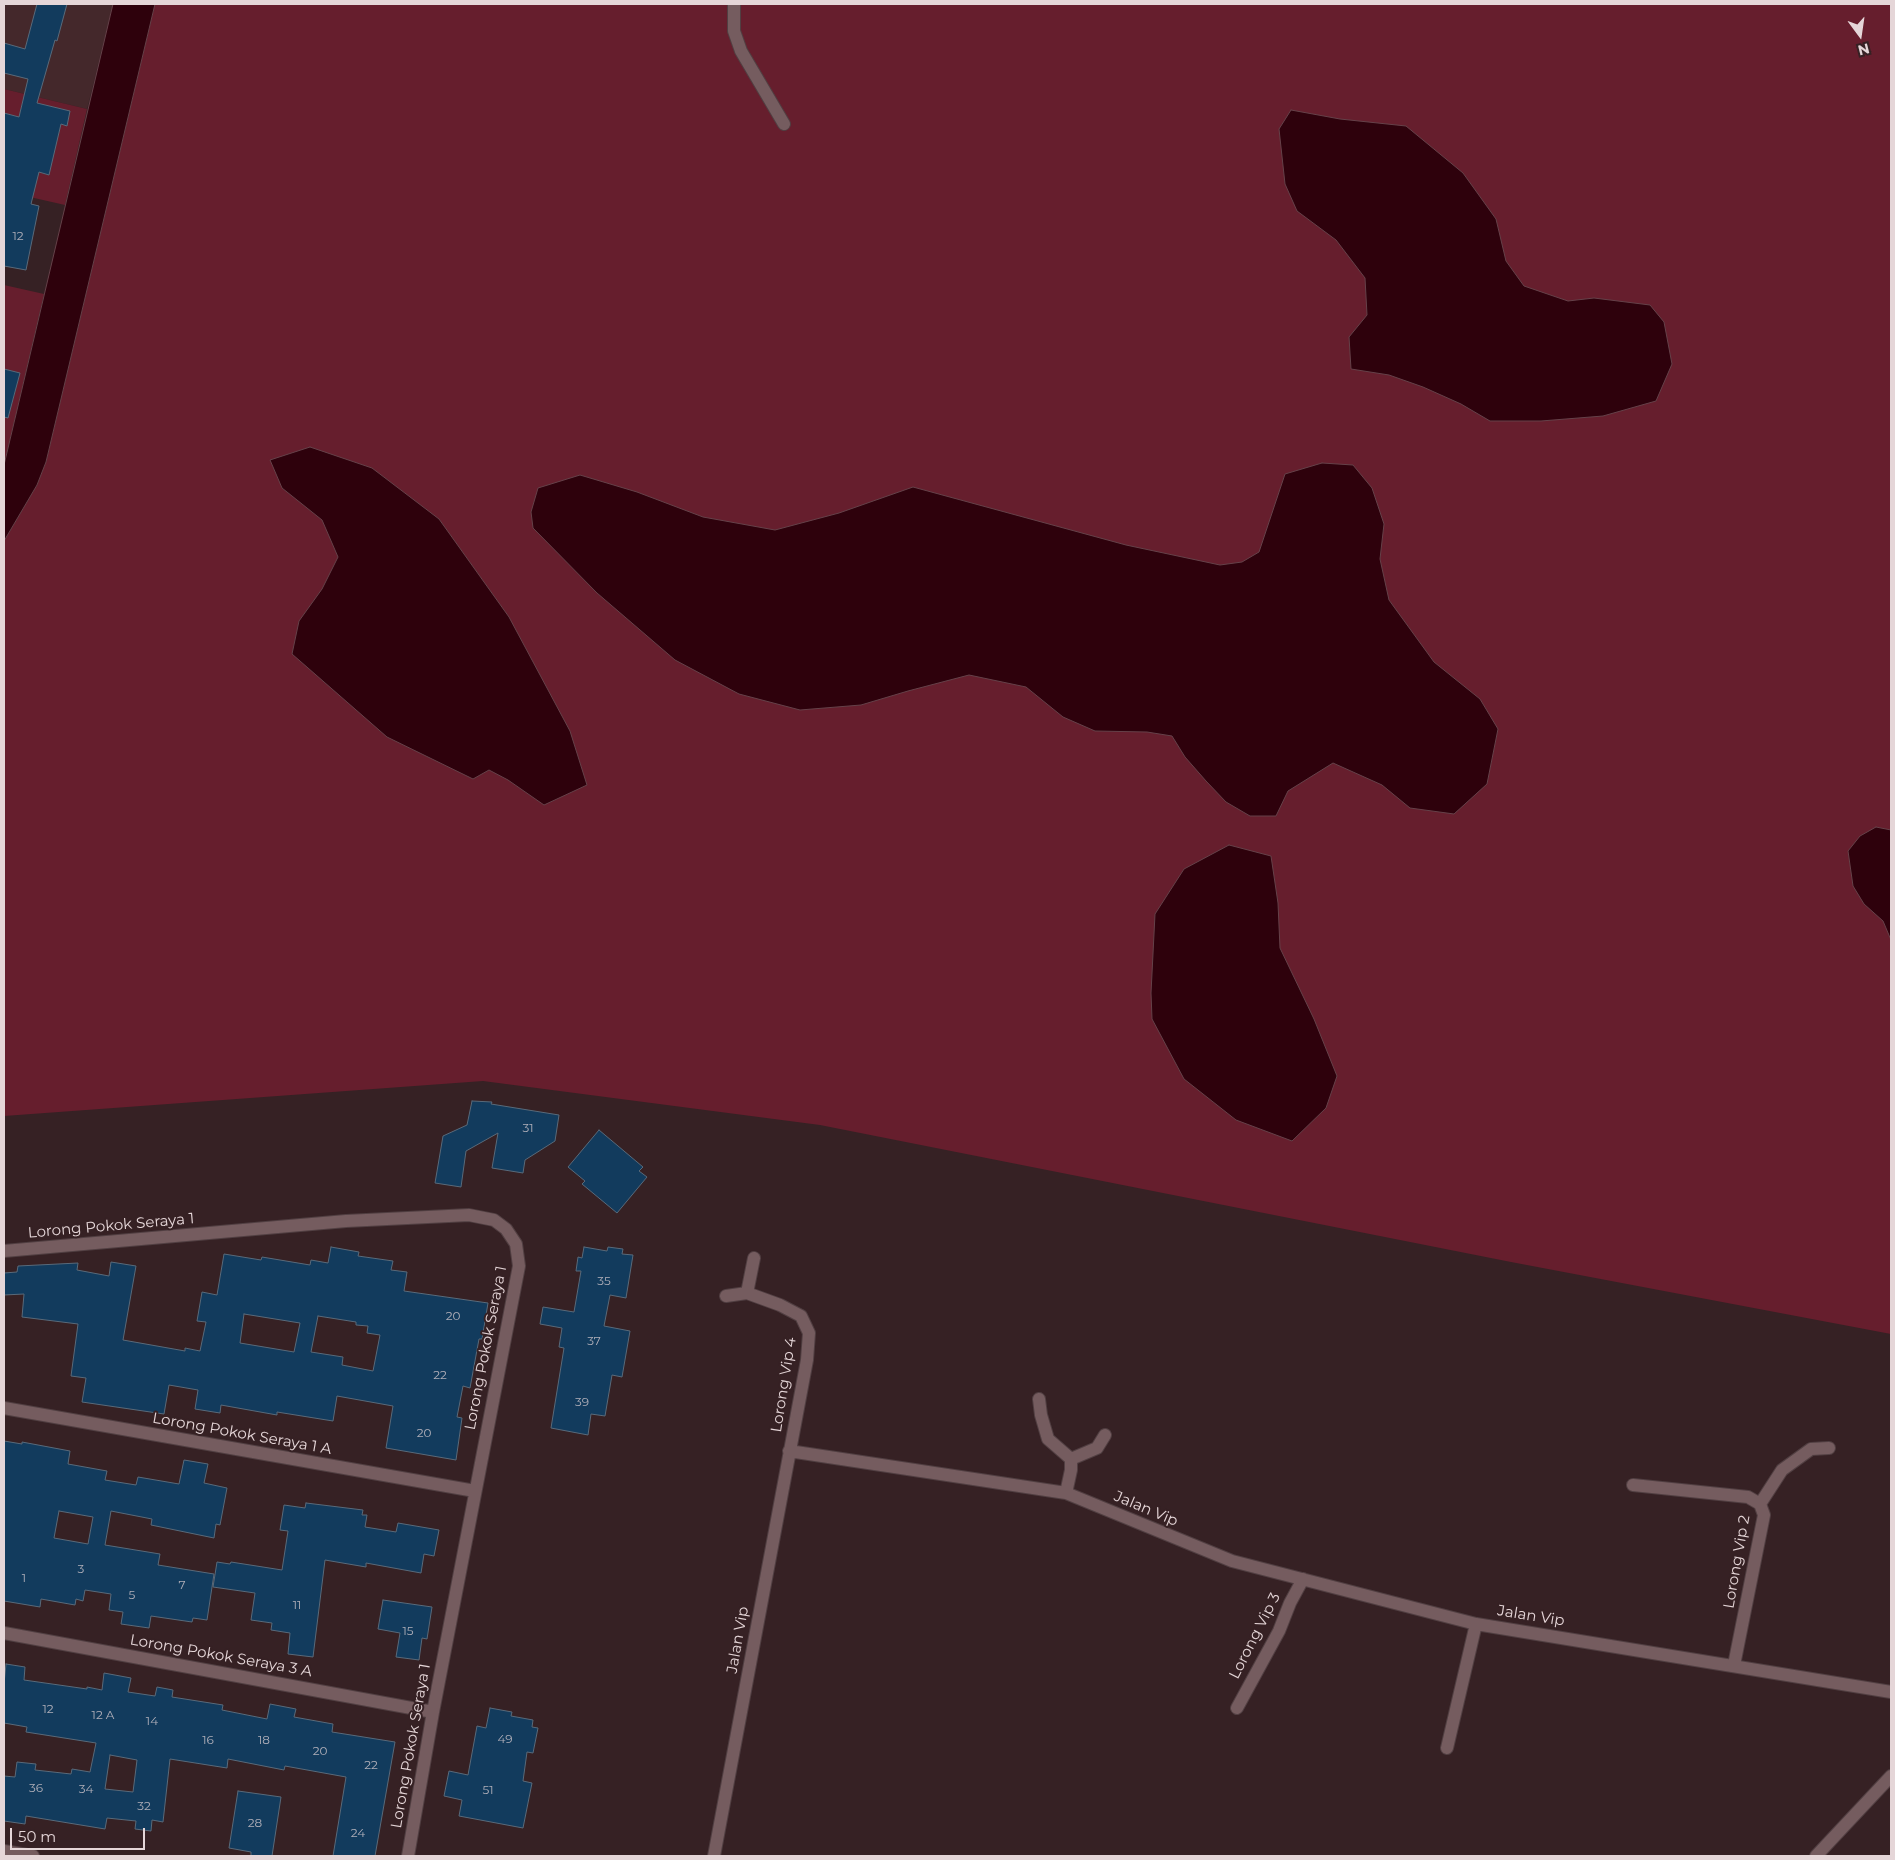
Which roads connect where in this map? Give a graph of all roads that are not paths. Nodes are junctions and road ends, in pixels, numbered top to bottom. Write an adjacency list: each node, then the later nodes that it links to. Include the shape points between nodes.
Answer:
1 (734, 4): 2 (street, via 734,31 741,51)
2 (784, 124)
3 (4, 1251): 14 (street, Lorong Pokok Seraya 1, via 346,1222 470,1215 494,1220 506,1229 516,1244 519,1266)
4 (754, 1258): 5 (street)
5 (747, 1292): 6 (street); 11 (street, Lorong Vip 4, via 801,1316 809,1333 807,1360)
6 (726, 1296)
7 (1039, 1399): 12 (street, via 1048,1439)
8 (4, 1408): 14 (street, Lorong Pokok Seraya 1 A)
9 (1105, 1436): 12 (street, via 1097,1448)
10 (1829, 1448): 16 (street, via 1812,1449 1782,1470)
11 (789, 1451): 15 (street, Jalan Vip); 29 (street, Jalan Vip)
12 (1071, 1459): 15 (street)
13 (1634, 1485): 16 (street, Lorong Vip 2, via 1748,1497)
14 (475, 1491): 23 (street, Lorong Pokok Seraya 1)
15 (1066, 1493): 17 (street, Jalan Vip, via 1232,1561)
16 (1760, 1504): 20 (street, Lorong Vip 2, via 1764,1515)
17 (1303, 1579): 18 (street, Jalan Vip); 22 (street, Lorong Vip 3)
18 (1476, 1624): 20 (street, Jalan Vip); 24 (street)
19 (4, 1633): 23 (street, Lorong Pokok Seraya 3 A)
20 (1734, 1665): 21 (street, Jalan Vip)
21 (1891, 1692)
22 (1237, 1708)
23 (433, 1712): 28 (street, Lorong Pokok Seraya 1)
24 (1447, 1748)
25 (1891, 1776): 30 (street)
26 (4, 1851): 27 (street)
27 (33, 1856)
28 (408, 1856)
29 (714, 1856)
30 (1816, 1856)

